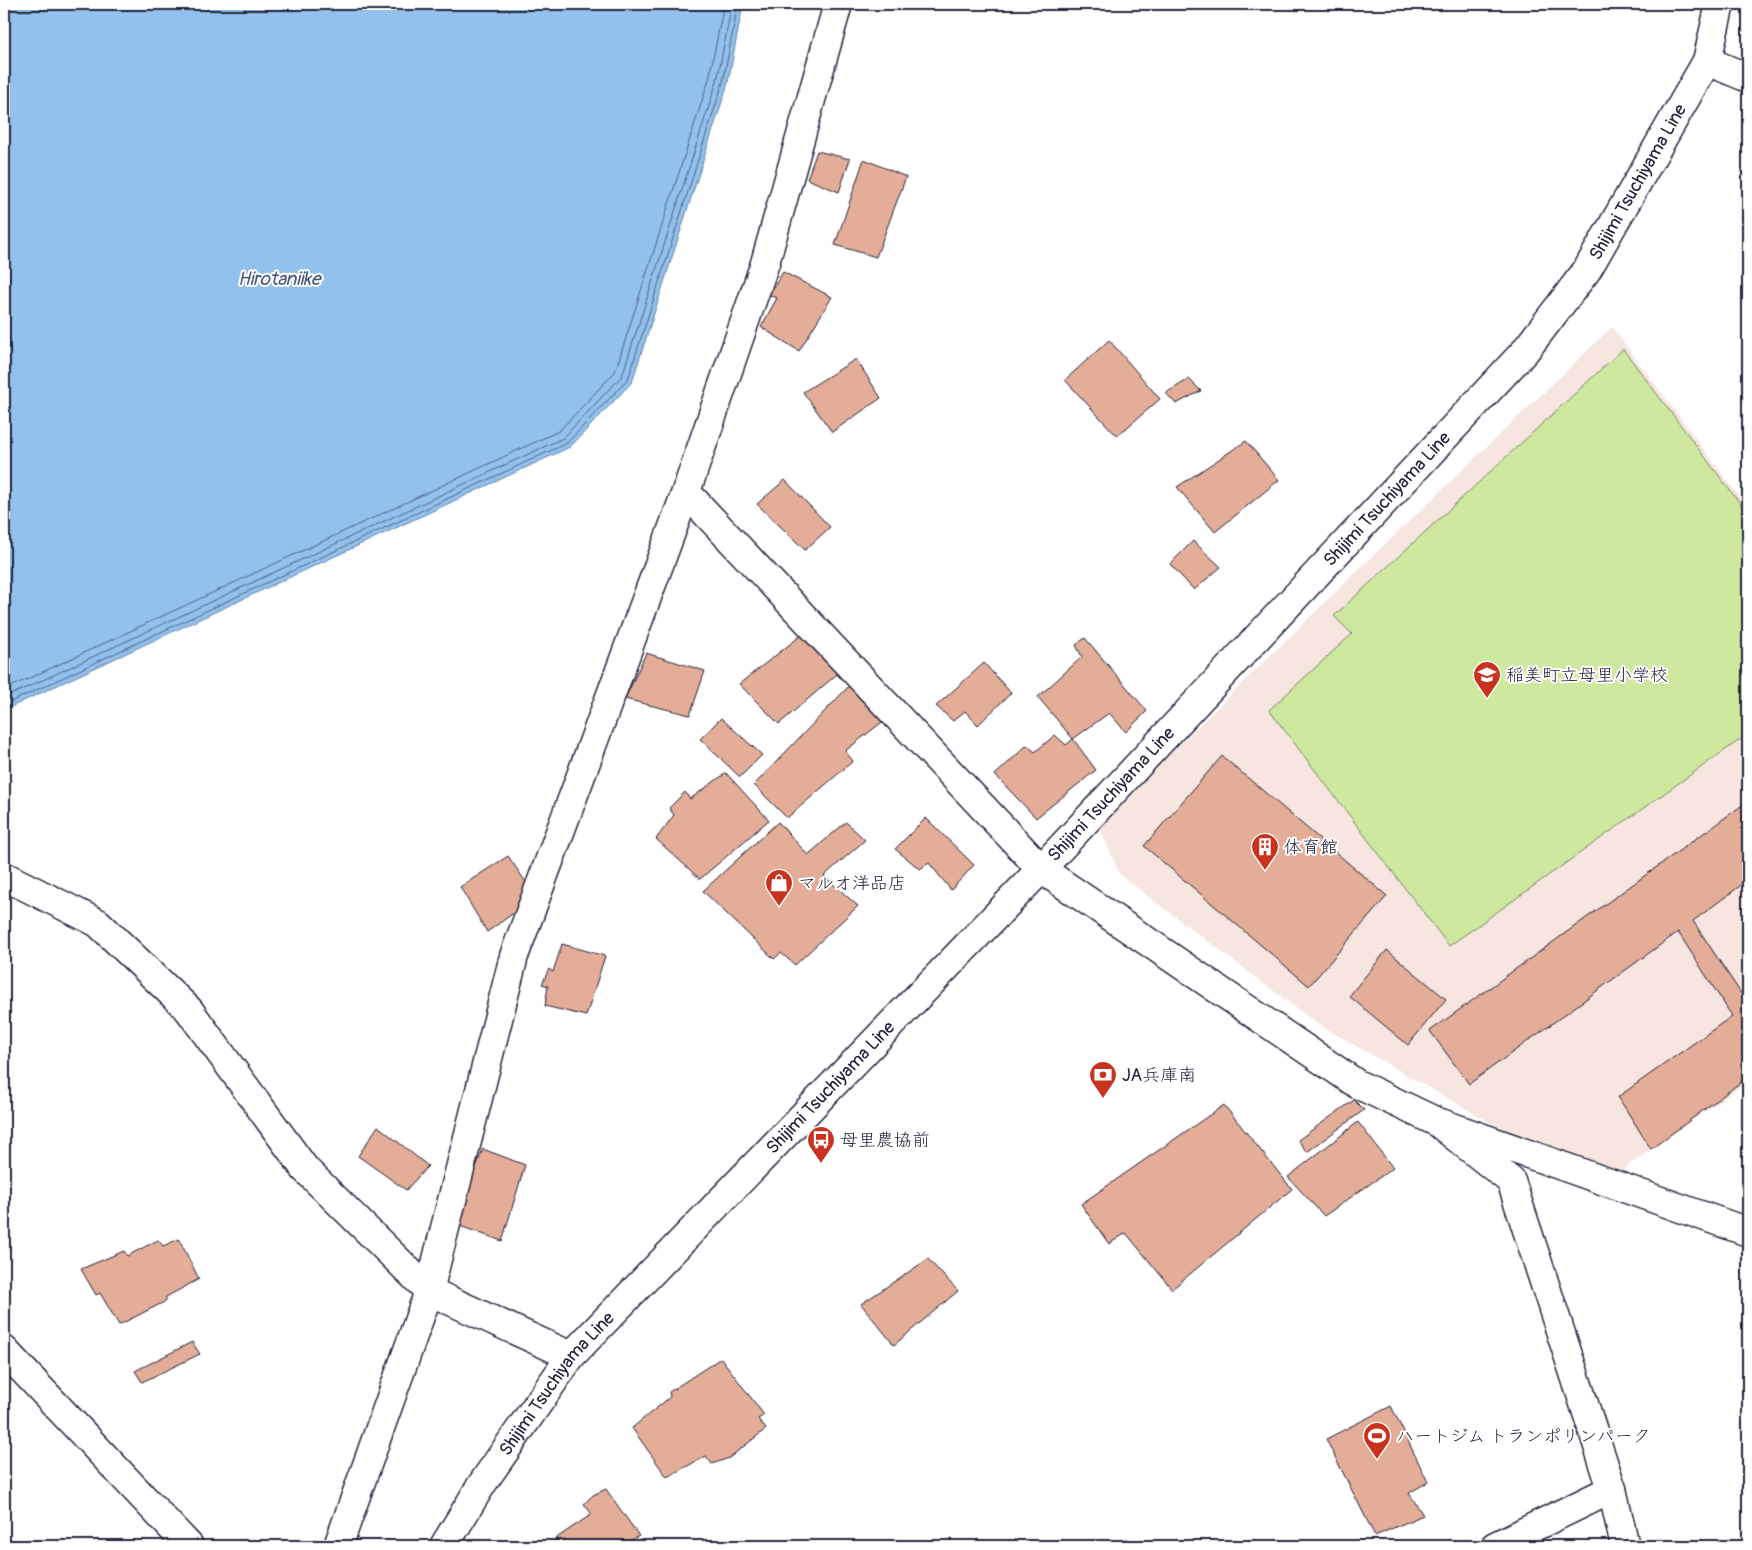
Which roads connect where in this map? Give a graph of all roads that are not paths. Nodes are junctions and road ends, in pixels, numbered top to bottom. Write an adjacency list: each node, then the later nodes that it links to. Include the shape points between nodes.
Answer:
1 (838, 4): 5 (street, via 766,263)
2 (1720, 4): 3 (street, Shijimi Tsuchiyama Line)
3 (1707, 61): 4 (street); 6 (street, Shijimi Tsuchiyama Line, via 1587,270 1525,351)
4 (1748, 78)
5 (686, 492): 6 (street); 10 (street, via 514,956)
6 (1041, 868): 8 (street, via 1357,1084); 12 (street, Shijimi Tsuchiyama Line)
7 (4, 876): 10 (street, via 98,923 182,1003 305,1169)
8 (1437, 1122): 9 (street); 13 (street, via 1511,1181)
9 (1748, 1232)
10 (429, 1291): 12 (street); 15 (street)
11 (4, 1350): 14 (street)
12 (572, 1356): 16 (street, Shijimi Tsuchiyama Line, via 482,1484)
13 (1612, 1489): 17 (street); 18 (street)
14 (188, 1546)
15 (338, 1546)
16 (444, 1546)
17 (1495, 1546)
18 (1625, 1546)

